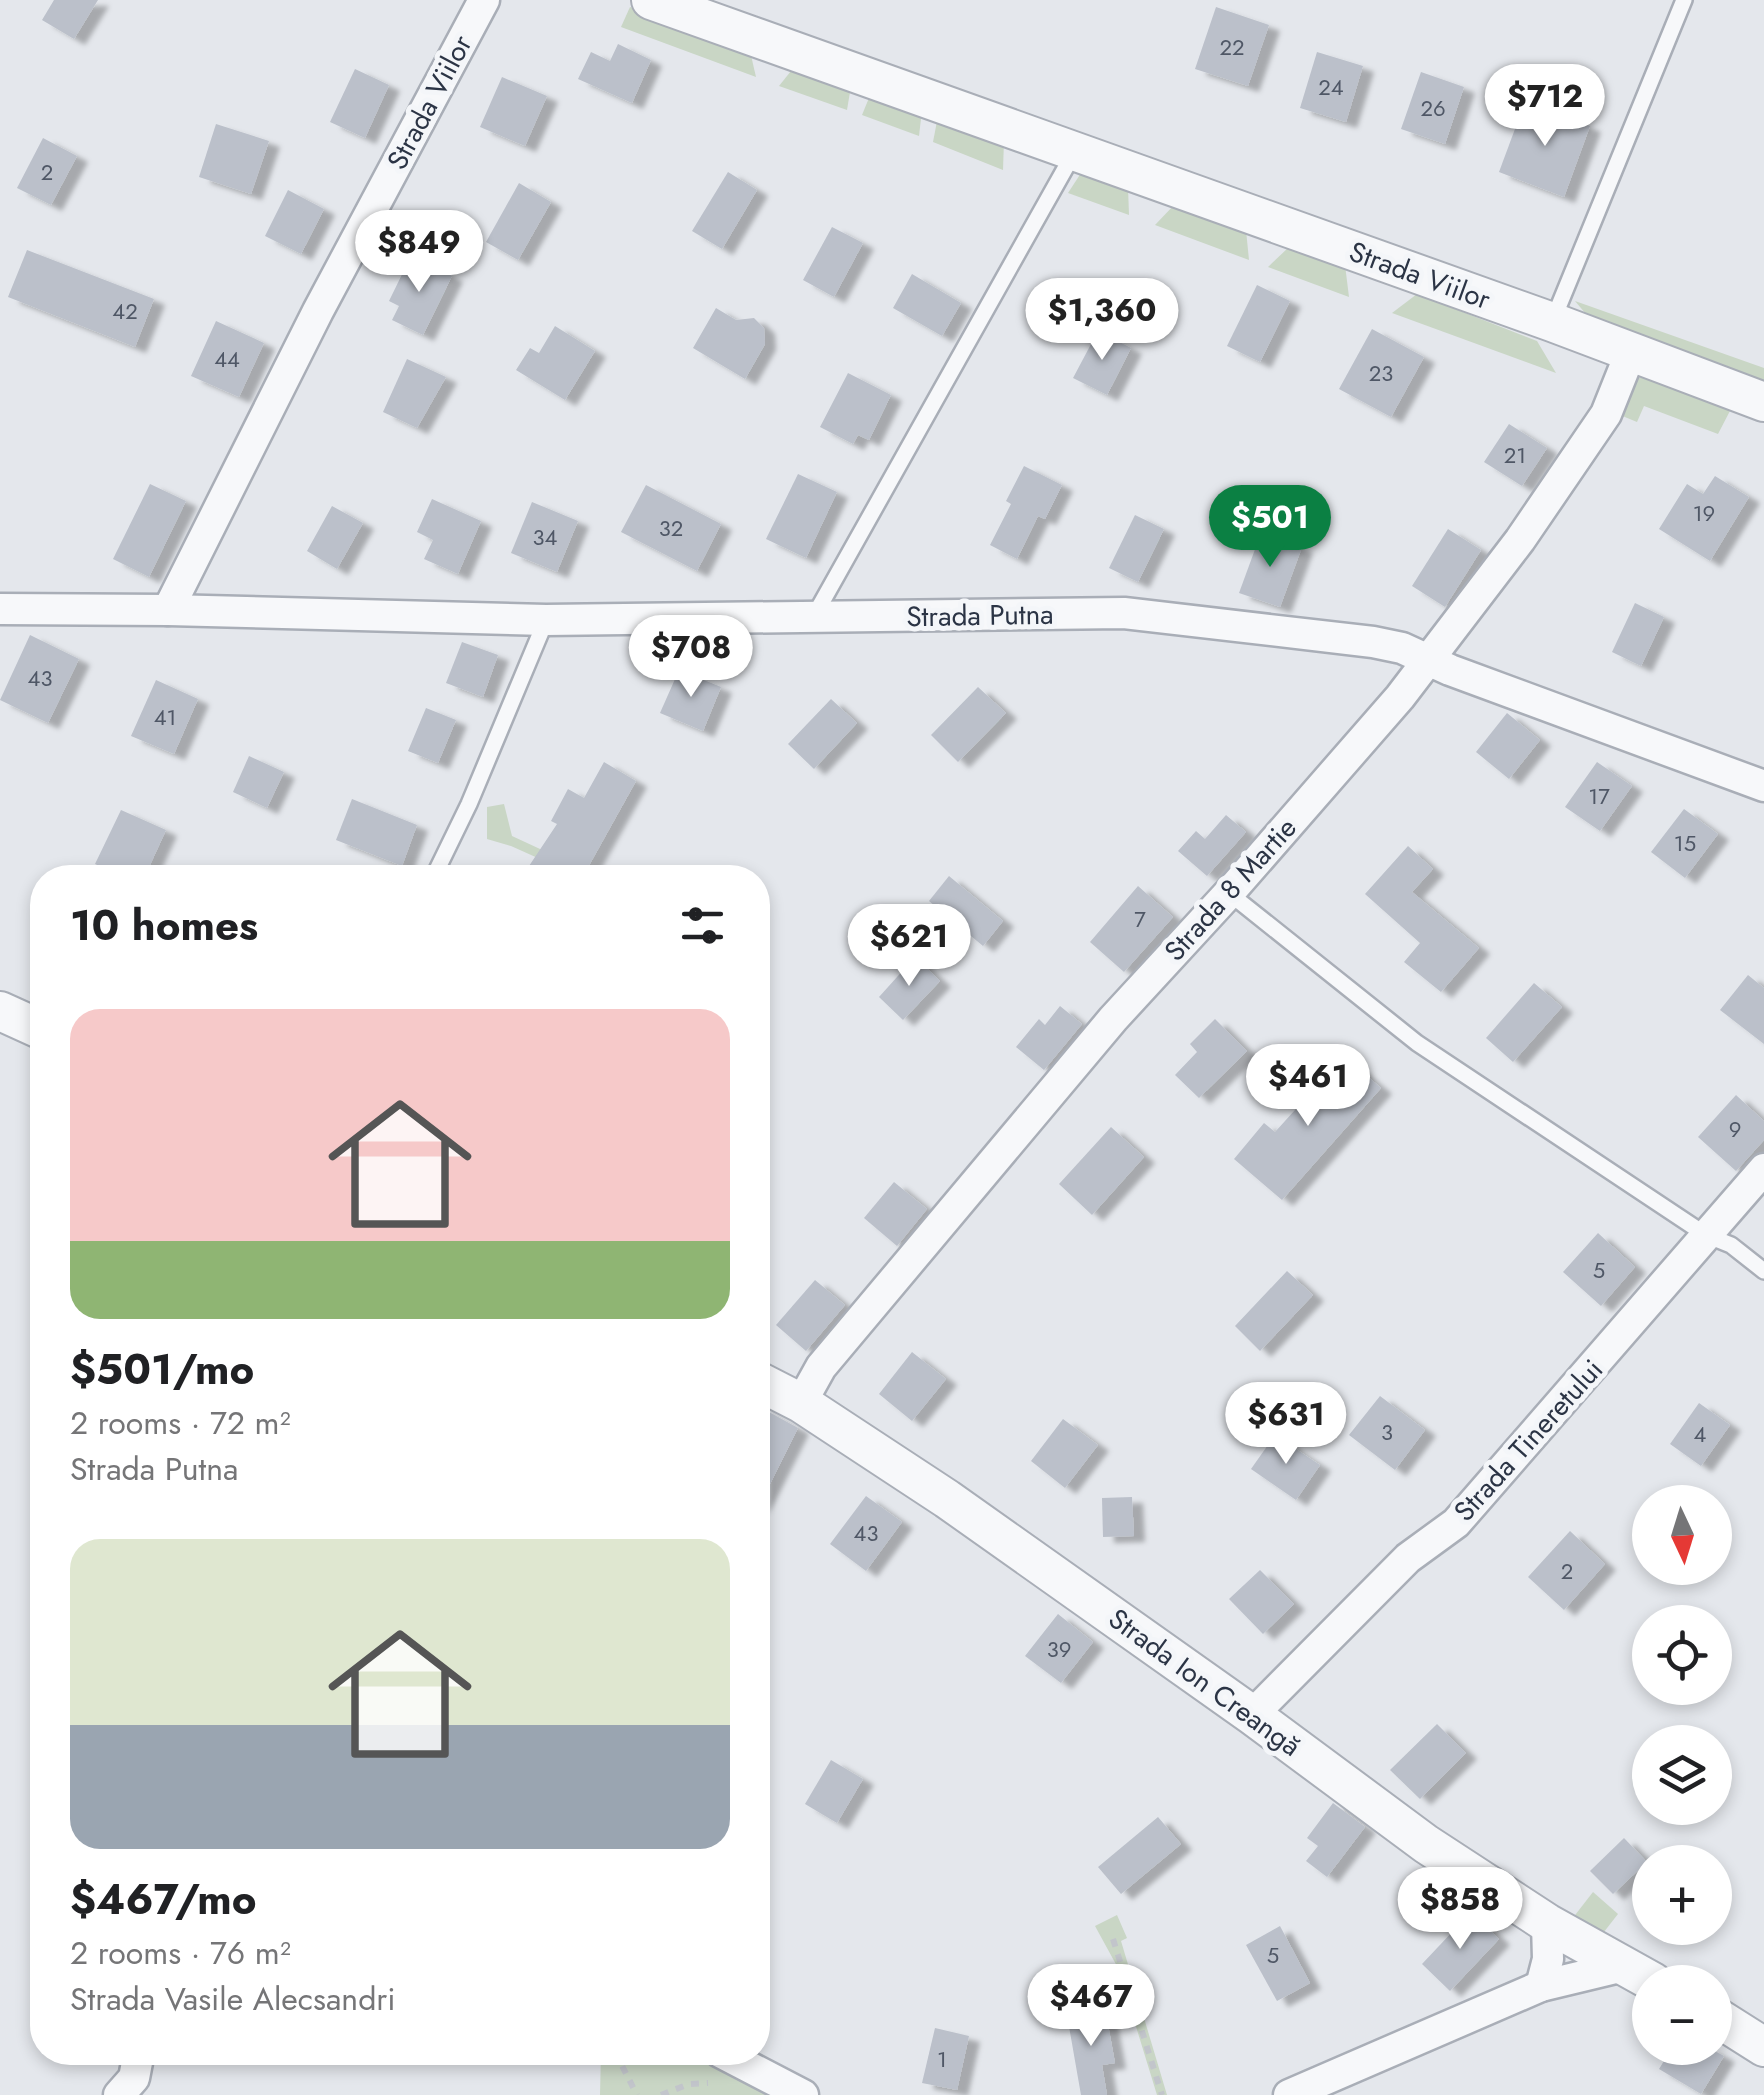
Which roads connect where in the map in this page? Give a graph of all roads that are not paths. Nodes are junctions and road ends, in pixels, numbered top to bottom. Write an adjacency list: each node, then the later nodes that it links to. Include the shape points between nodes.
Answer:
1 (484, 0): 9 (street, Strada Viilor)
2 (651, 0): 4 (street, Strada Viilor)
3 (1684, 0): 5 (lane)
4 (1075, 152): 5 (street, Strada Viilor); 10 (lane)
5 (1552, 322): 6 (street, Strada Viilor)
6 (1630, 354): 7 (street, Strada Viilor); 12 (street, Strada 8 Martie, via 1606,414)
7 (1764, 402)
8 (0, 609): 9 (street, Strada Putna)
9 (168, 610): 11 (street, Strada Putna)
10 (813, 618): 11 (street, Strada Putna); 12 (street, Strada Putna, via 1124,613 1373,642)
11 (546, 620): 14 (lane)
12 (1428, 658): 13 (street, Strada Putna); 15 (street, Strada 8 Martie)
13 (1764, 786)
14 (439, 865)
15 (1230, 893): 19 (lane, via 1417,1043); 22 (street, Strada 8 Martie, via 1010,1139 821,1368)
16 (0, 1012): 17 (street)
17 (30, 1025)
18 (1764, 1169): 19 (street, Strada Tineretului)
19 (1706, 1236): 20 (lane, via 1731,1245); 23 (street, Strada Tineretului, via 1456,1523 1408,1558)
20 (1764, 1271)
21 (770, 1387): 22 (street, Strada Ion Creangă)
22 (801, 1403): 23 (street, Strada Ion Creangă)
23 (1252, 1715): 24 (street, Strada Ion Creangă, via 1426,1844)
24 (1547, 1923): 25 (street, Strada Ion Creangă); 27 (street)
25 (1632, 1970)
26 (1632, 1975): 27 (street)
27 (1542, 1986): 34 (street)
28 (1732, 2027): 29 (street)
29 (1764, 2047)
30 (136, 2065): 32 (street)
31 (745, 2065): 33 (street)
32 (120, 2095)
33 (803, 2095)
34 (1289, 2095)

